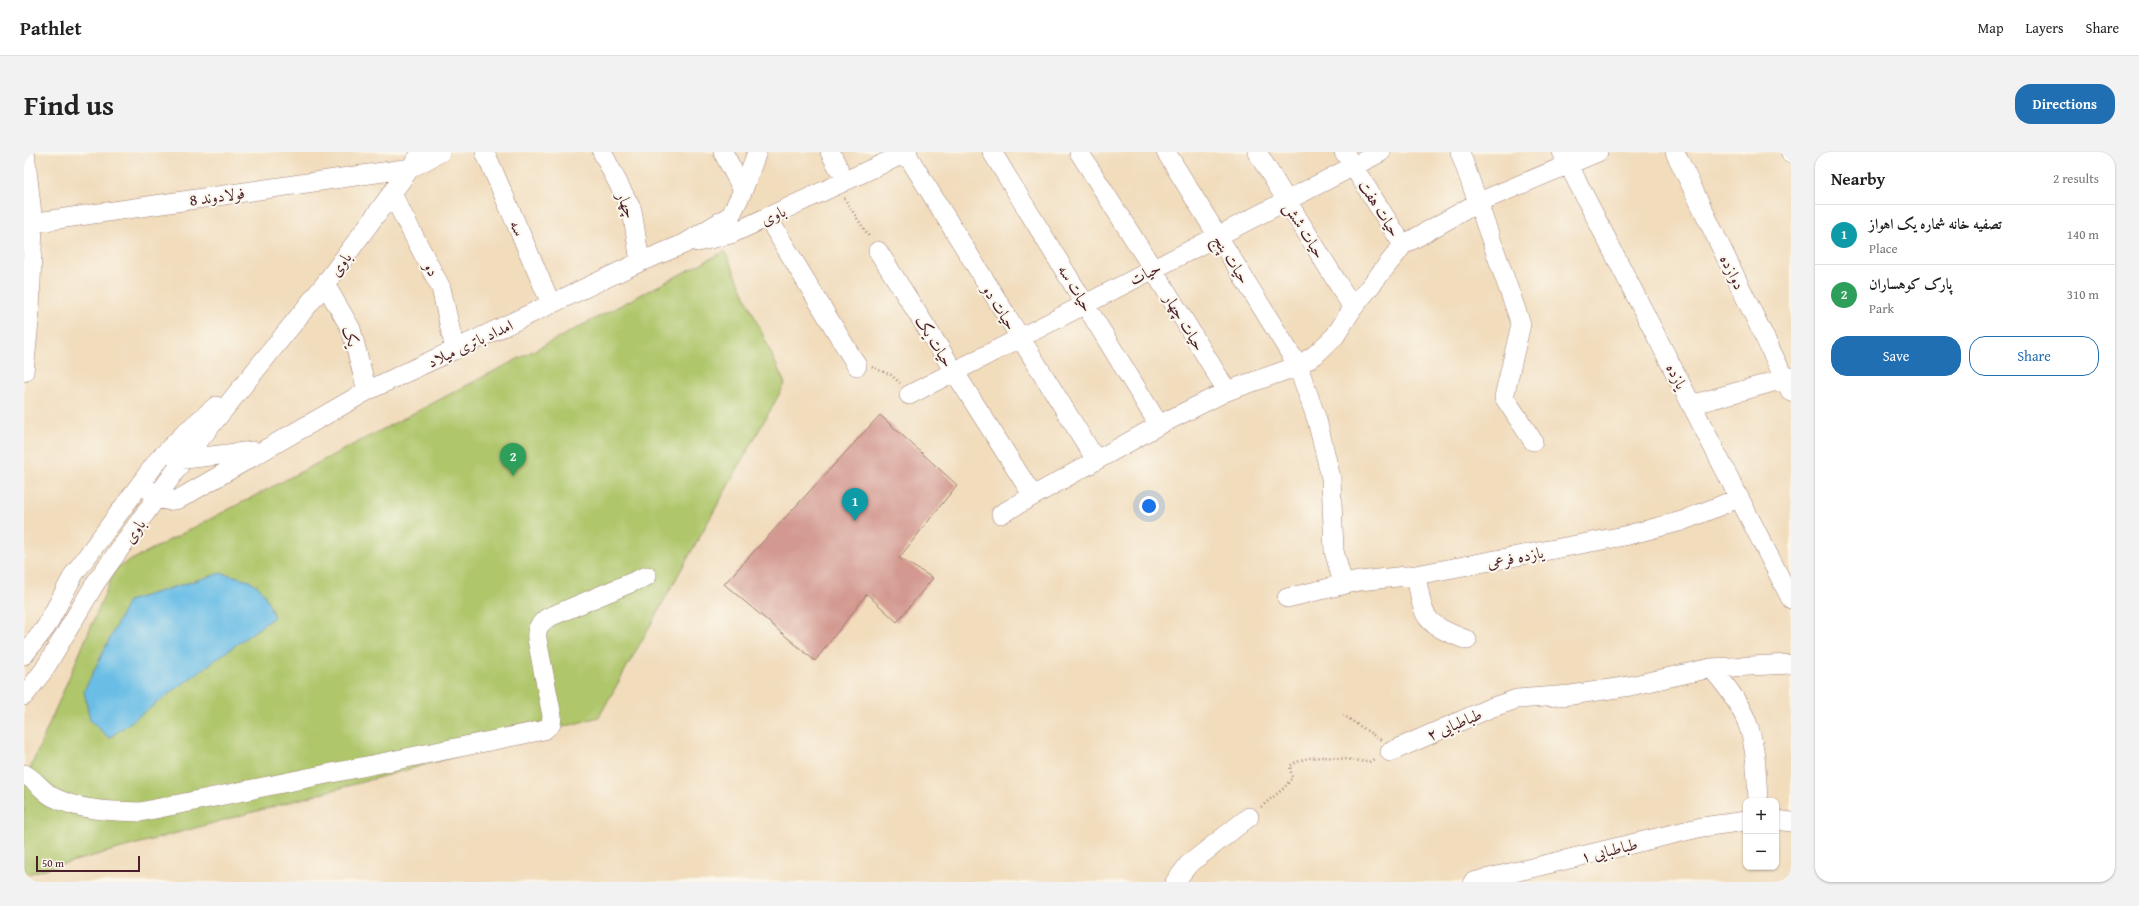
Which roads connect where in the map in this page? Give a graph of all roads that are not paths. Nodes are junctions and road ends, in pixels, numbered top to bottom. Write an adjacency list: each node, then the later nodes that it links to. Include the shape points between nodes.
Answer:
1 (25, 152): 27 (street)
2 (422, 152): 20 (street, باوی)
3 (440, 152): 20 (street)
4 (485, 152): 35 (street, سه)
5 (602, 152): 32 (street, چهار, via 632,210)
6 (723, 152): 22 (street)
7 (756, 152): 22 (street)
8 (830, 152): 21 (street)
9 (992, 152): 36 (street, حیات سه)
10 (1079, 152): 33 (street, حیات چهار)
11 (1166, 152): 28 (street, حیات پنج)
12 (1257, 152): 24 (street, حیات شش)
13 (1381, 152): 19 (street, حیات)
14 (1460, 152): 25 (street)
15 (1598, 152): 18 (street)
16 (1675, 152): 46 (street, دوازده)
17 (907, 153): 21 (street, باوی); 39 (street, حیات دو)
18 (1566, 158): 25 (street); 50 (street, یازده)
19 (1349, 159): 24 (street, حیات); 30 (street, حیات هفت)
20 (411, 168): 23 (street, باوی); 27 (street, فولادوند 8)
21 (838, 178): 26 (street, باوی)
22 (743, 190): 29 (street, via 730,215)
23 (392, 194): 34 (street, باوی); 40 (street, دو, via 441,288)
24 (1287, 200): 28 (street, حیات); 37 (street, حیات شش)
25 (1479, 202): 30 (street); 52 (street, via 1521,324 1504,397)
26 (768, 218): 29 (street, باوی, via 731,234); 41 (street)
27 (29, 223): 38 (street)
28 (1218, 236): 33 (street, حیات); 42 (street, حیات پنج)
29 (684, 244): 32 (street, امداد باتری میلاد)
30 (1403, 245): 37 (street)
31 (878, 251): 43 (street, حیات یک)
32 (640, 262): 35 (street, امداد باتری میلاد)
33 (1154, 269): 36 (street, حیات); 48 (street, حیات چهار)
34 (326, 284): 45 (street, باوی); 47 (street, یک, via 351,329)
35 (551, 304): 40 (street, امداد باتری میلاد)
36 (1085, 304): 39 (street, حیات); 51 (street, حیات سه)
37 (1353, 308): 42 (street, via 1335,336 1315,355)
38 (27, 312): 44 (street)
39 (1019, 338): 43 (street, حیات); 56 (street, حیات دو)
40 (455, 350): 47 (street, امداد باتری میلاد)
41 (858, 366)
42 (1298, 366): 48 (street); 64 (street, حیات پنج, via 1318,420 1331,478 1334,551)
43 (954, 371): 49 (street, حیات); 58 (street, حیات یک)
44 (24, 372)
45 (255, 373): 54 (street, باوی, via 187,431); 55 (street, باوی)
46 (1789, 382): 50 (street)
47 (367, 391): 53 (street, امداد باتری میلاد)
48 (1227, 391): 51 (street)
49 (909, 395)
50 (1691, 405): 60 (street, یازده)
51 (1159, 425): 56 (street)
52 (1533, 441)
53 (261, 450): 55 (street, امداد باتری میلاد); 59 (street, امداد باتری میلاد, via 179,499 167,502)
54 (158, 460): 55 (street, امداد باتری میلاد); 57 (street, باوی)
55 (184, 460): 59 (street, باوی)
56 (1096, 460): 58 (street)
57 (142, 482): 59 (street); 68 (street, باوی, via 74,574 46,627)
58 (1033, 496): 61 (street)
59 (157, 498): 71 (street, باوی, via 96,582 44,670)
60 (1739, 498): 62 (street, یازده فرعی, via 1682,521 1624,536); 66 (street, یازده)
61 (1001, 514)
62 (1416, 575): 64 (street, یازده فرعی); 67 (street, via 1422,611 1428,619 1442,630)
63 (647, 576): 73 (street, via 547,618 539,625 536,630 537,639 552,716 551,724 544,730 140,812 99,811 70,803 52,797)
64 (1343, 584): 65 (street, یازده فرعی)
65 (1287, 598)
66 (1791, 599)
67 (1467, 640)
68 (24, 655)
69 (1791, 664): 70 (street, طباطبایی ۲)
70 (1711, 668): 72 (street, طباطبایی ۲, via 1630,686 1517,700 1490,708); 74 (street, via 1740,704 1749,725 1754,745)
71 (24, 696)
72 (1390, 752)
73 (24, 774)
74 (1758, 798)
75 (1249, 817): 79 (street, via 1188,865)
76 (1779, 820): 78 (street)
77 (1743, 821): 80 (street, طباطبایی ۱, via 1702,827)
78 (1791, 822)
79 (1175, 882)
80 (1473, 882)

